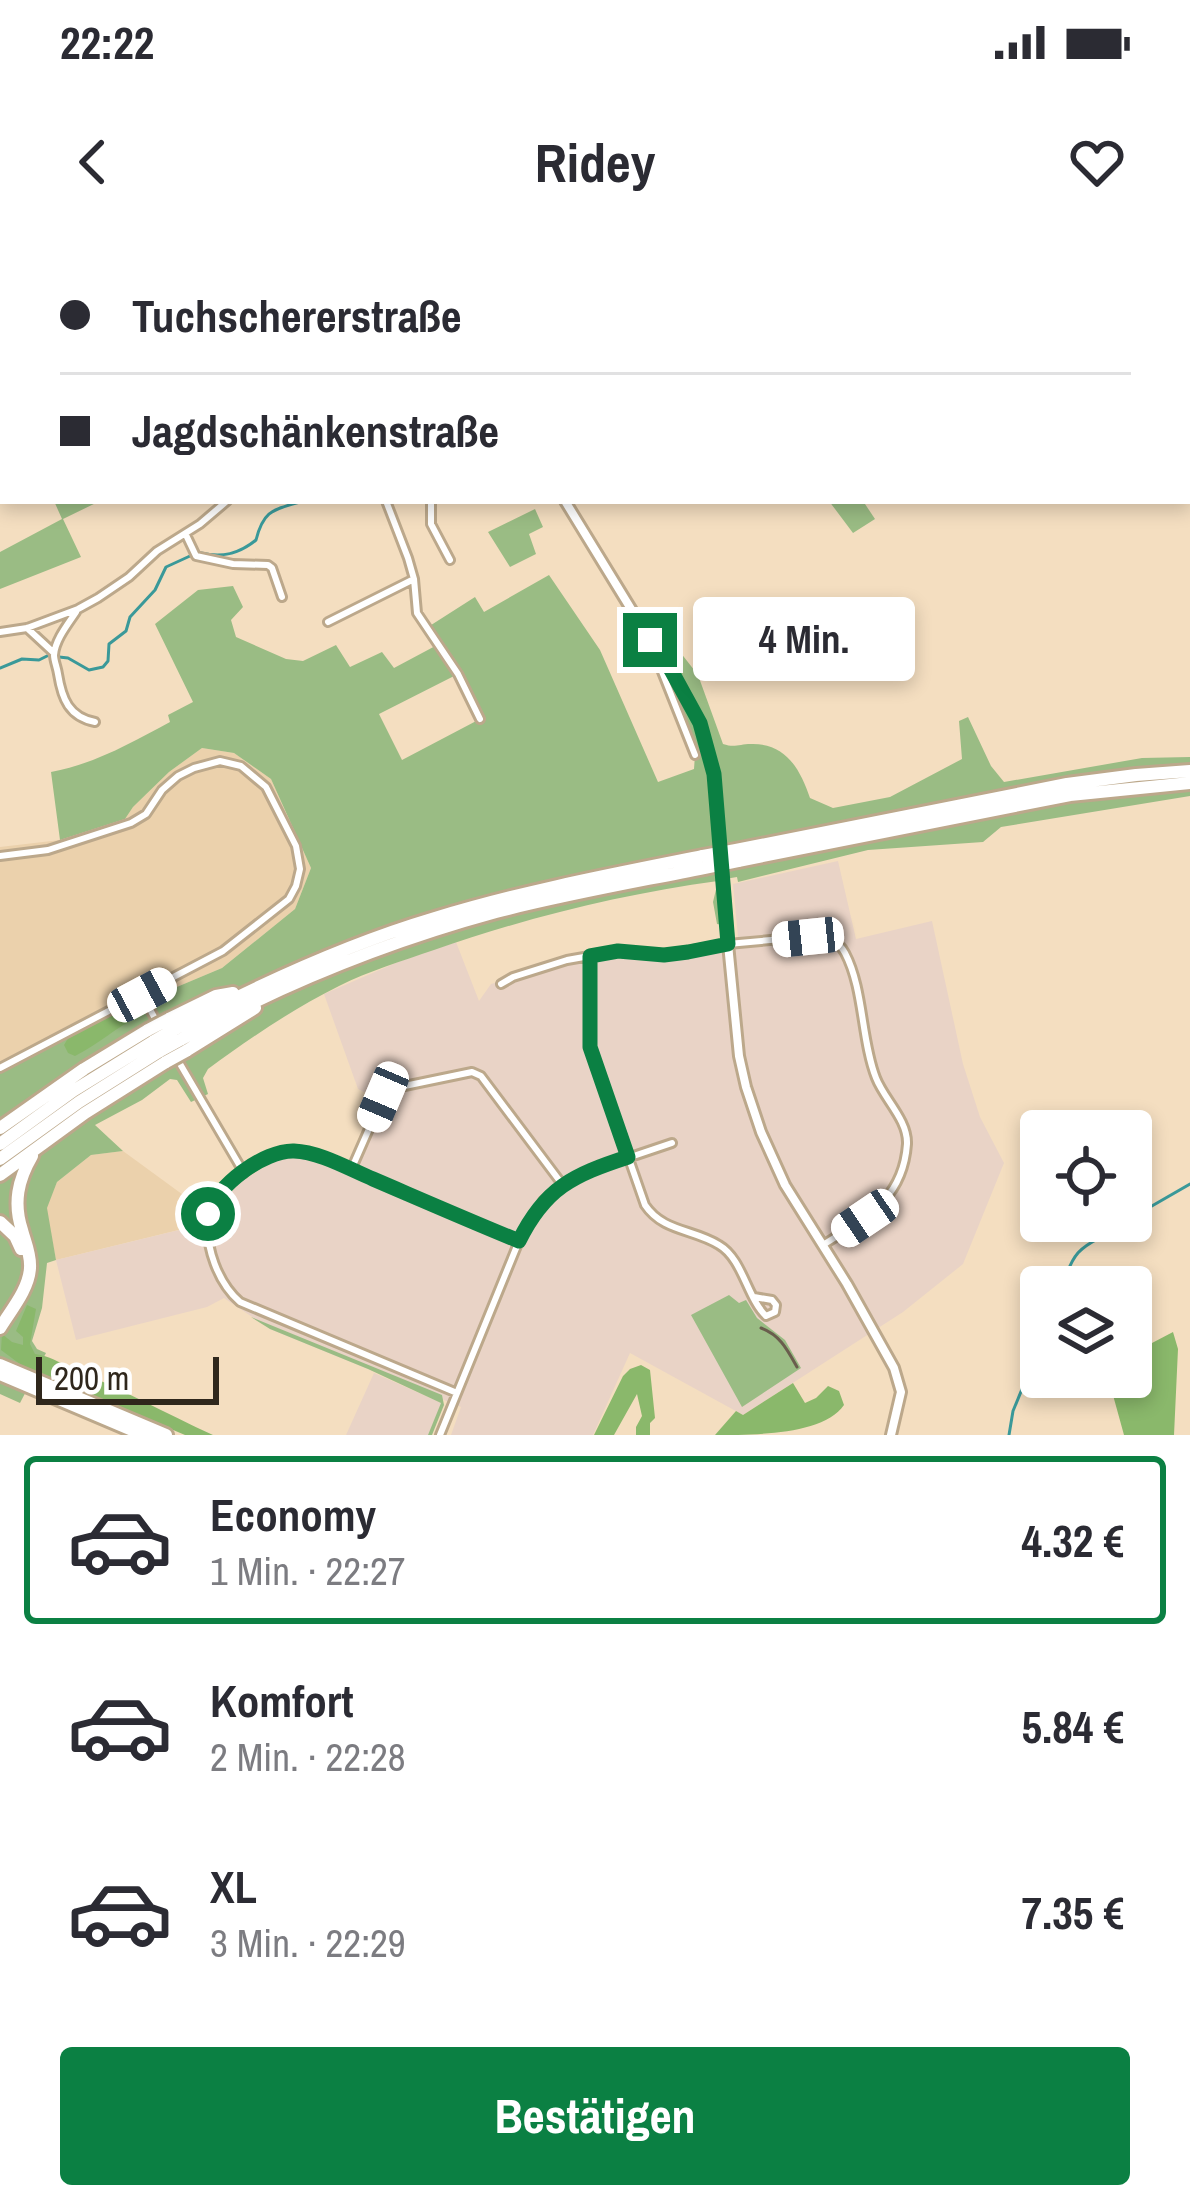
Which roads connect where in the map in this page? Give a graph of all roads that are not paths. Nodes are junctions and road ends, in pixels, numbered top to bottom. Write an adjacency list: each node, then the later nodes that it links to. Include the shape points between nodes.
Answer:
1 (223, 504): 5 (street)
2 (387, 504): 7 (street)
3 (431, 504): 6 (street, via 431,524)
4 (567, 504): 13 (main road)
5 (186, 535): 8 (street, via 196,556 268,565); 9 (street)
6 (450, 560)
7 (414, 579): 10 (street); 15 (street, via 417,613)
8 (282, 597)
9 (78, 609): 11 (street); 14 (street)
10 (328, 622)
11 (27, 628): 12 (street); 14 (street)
12 (0, 632)
13 (650, 640): 17 (street); 23 (main road, via 700,723 714,774)
14 (54, 653): 16 (street, via 61,693 73,713)
15 (480, 719)
16 (95, 722)
17 (695, 755)
18 (1190, 771): 20 (highway, via 1098,779)
19 (1190, 783): 20 (highway)
20 (999, 803): 22 (highway, bridge)
21 (0, 856): 26 (street, via 130,823 178,776 208,763 231,762 259,778 296,846 293,892 223,951)
22 (703, 862): 27 (highway, via 433,931); 27 (highway, via 562,885 433,919 252,990)
23 (728, 944): 24 (street); 42 (main road, via 755,1118); 42 (street, via 814,936 839,945 874,1072 905,1132 888,1199)
24 (590, 956): 25 (street); 34 (street, via 590,1047)
25 (501, 984)
26 (142, 995): 29 (street); 37 (street)
27 (177, 1035): 28 (highway, bridge); 28 (highway, bridge)
28 (157, 1046): 30 (highway, via 85,1069); 32 (highway, via 73,1091); 33 (highway, via 123,1088); 35 (highway)
29 (0, 1068)
30 (0, 1128)
31 (672, 1143): 34 (street)
32 (0, 1144)
33 (38, 1146): 38 (highway); 45 (highway, via 17,1193 30,1268)
34 (628, 1157): 39 (street); 43 (street, via 650,1212 725,1248)
35 (0, 1159)
36 (351, 1170): 37 (street, via 286,1151); 39 (street, via 390,1089 472,1072); 41 (street)
37 (244, 1173): 47 (street, via 216,1195 207,1221 230,1292)
38 (0, 1175)
39 (562, 1184): 41 (street)
40 (0, 1222): 44 (highway, via 20,1244 23,1263)
41 (519, 1241): 47 (street)
42 (823, 1245): 51 (main road, via 897,1376)
43 (754, 1297)
44 (0, 1315)
45 (0, 1328)
46 (0, 1366): 48 (highway); 49 (highway)
47 (458, 1393): 50 (street)
48 (144, 1435)
49 (166, 1435)
50 (440, 1435)
51 (891, 1435)

